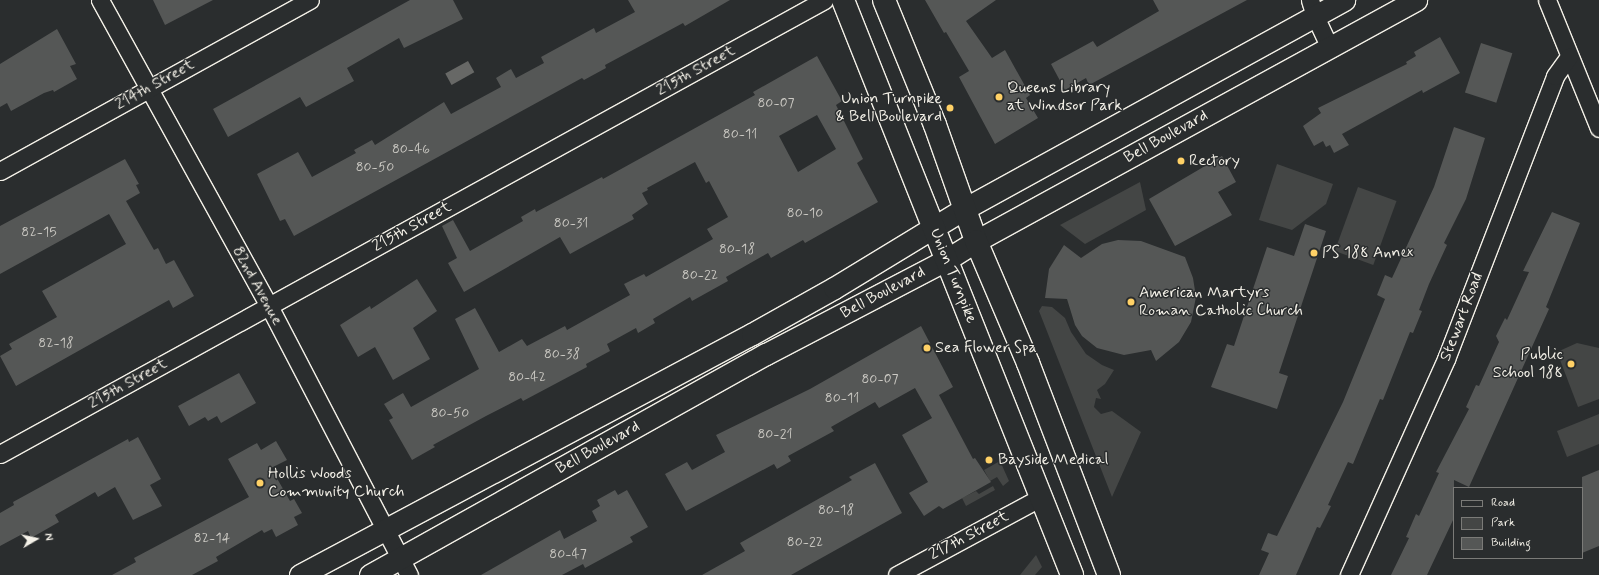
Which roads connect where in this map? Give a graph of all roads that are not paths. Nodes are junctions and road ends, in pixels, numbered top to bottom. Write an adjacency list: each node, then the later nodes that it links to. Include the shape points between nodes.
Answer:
1 (100, 0): 12 (street, 82nd Avenue)
2 (310, 0): 12 (street, 214th Street)
3 (824, 0): 19 (street, 215th Street)
4 (843, 0): 16 (main road, Union Turnpike)
5 (884, 0): 15 (main road, via 935,125)
6 (1344, 0): 9 (street, Bell Boulevard)
7 (1416, 0): 10 (street, Bell Boulevard)
8 (1547, 0): 11 (street)
9 (1312, 8): 10 (street); 15 (street, Bell Boulevard)
10 (1330, 48): 17 (street, Bell Boulevard)
11 (1570, 57): 13 (street); 29 (street, Stewart Road, via 1555,76 1446,359)
12 (149, 89): 14 (street, 214th Street); 19 (street, 82nd Avenue)
13 (1599, 128)
14 (0, 171)
15 (964, 209): 16 (street, Bell Boulevard); 17 (main road)
16 (934, 228): 18 (main road, Union Turnpike); 22 (street, Bell Boulevard, via 752,334)
17 (976, 241): 18 (street, Bell Boulevard); 28 (main road, via 1028,363)
18 (946, 260): 21 (main road, Union Turnpike); 23 (street, Bell Boulevard, via 766,354)
19 (268, 306): 20 (street, 215th Street); 22 (street, 82nd Avenue)
20 (0, 454)
21 (1041, 497): 26 (street, 217th Street); 27 (main road, Union Turnpike)
22 (386, 528): 23 (street, 82nd Avenue); 24 (street, Bell Boulevard)
23 (404, 567): 25 (street, Bell Boulevard)
24 (300, 575)
25 (370, 575)
26 (897, 575)
27 (1072, 575)
28 (1109, 575)
29 (1349, 575)

